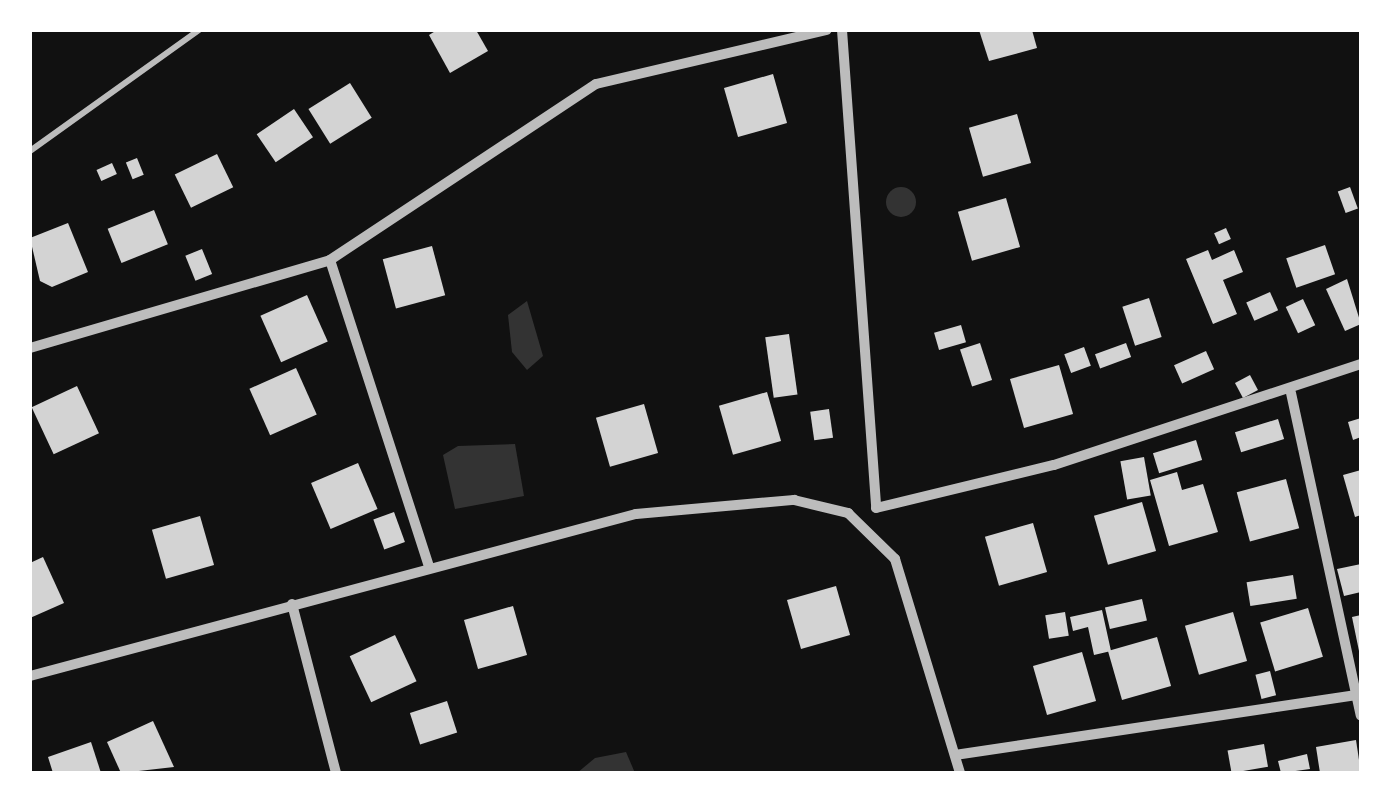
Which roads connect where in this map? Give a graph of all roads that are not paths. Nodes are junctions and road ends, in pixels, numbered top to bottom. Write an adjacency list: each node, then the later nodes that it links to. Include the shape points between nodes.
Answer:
1 (199, 30): 4 (lane)
2 (827, 30): 5 (street, via 596,84)
3 (842, 30): 9 (street)
4 (30, 152)
5 (330, 260): 6 (street); 11 (street)
6 (30, 348)
7 (1361, 364): 8 (street)
8 (1291, 393): 9 (street); 14 (street)
9 (876, 508): 10 (street)
10 (864, 522): 11 (street, via 794,500 731,501 636,514); 16 (street, via 895,559)
11 (429, 567): 12 (street)
12 (292, 604): 13 (street); 17 (street)
13 (30, 676)
14 (1357, 694): 15 (street); 16 (street)
15 (1361, 716)
16 (955, 754): 18 (street)
17 (336, 773)
18 (960, 773)

